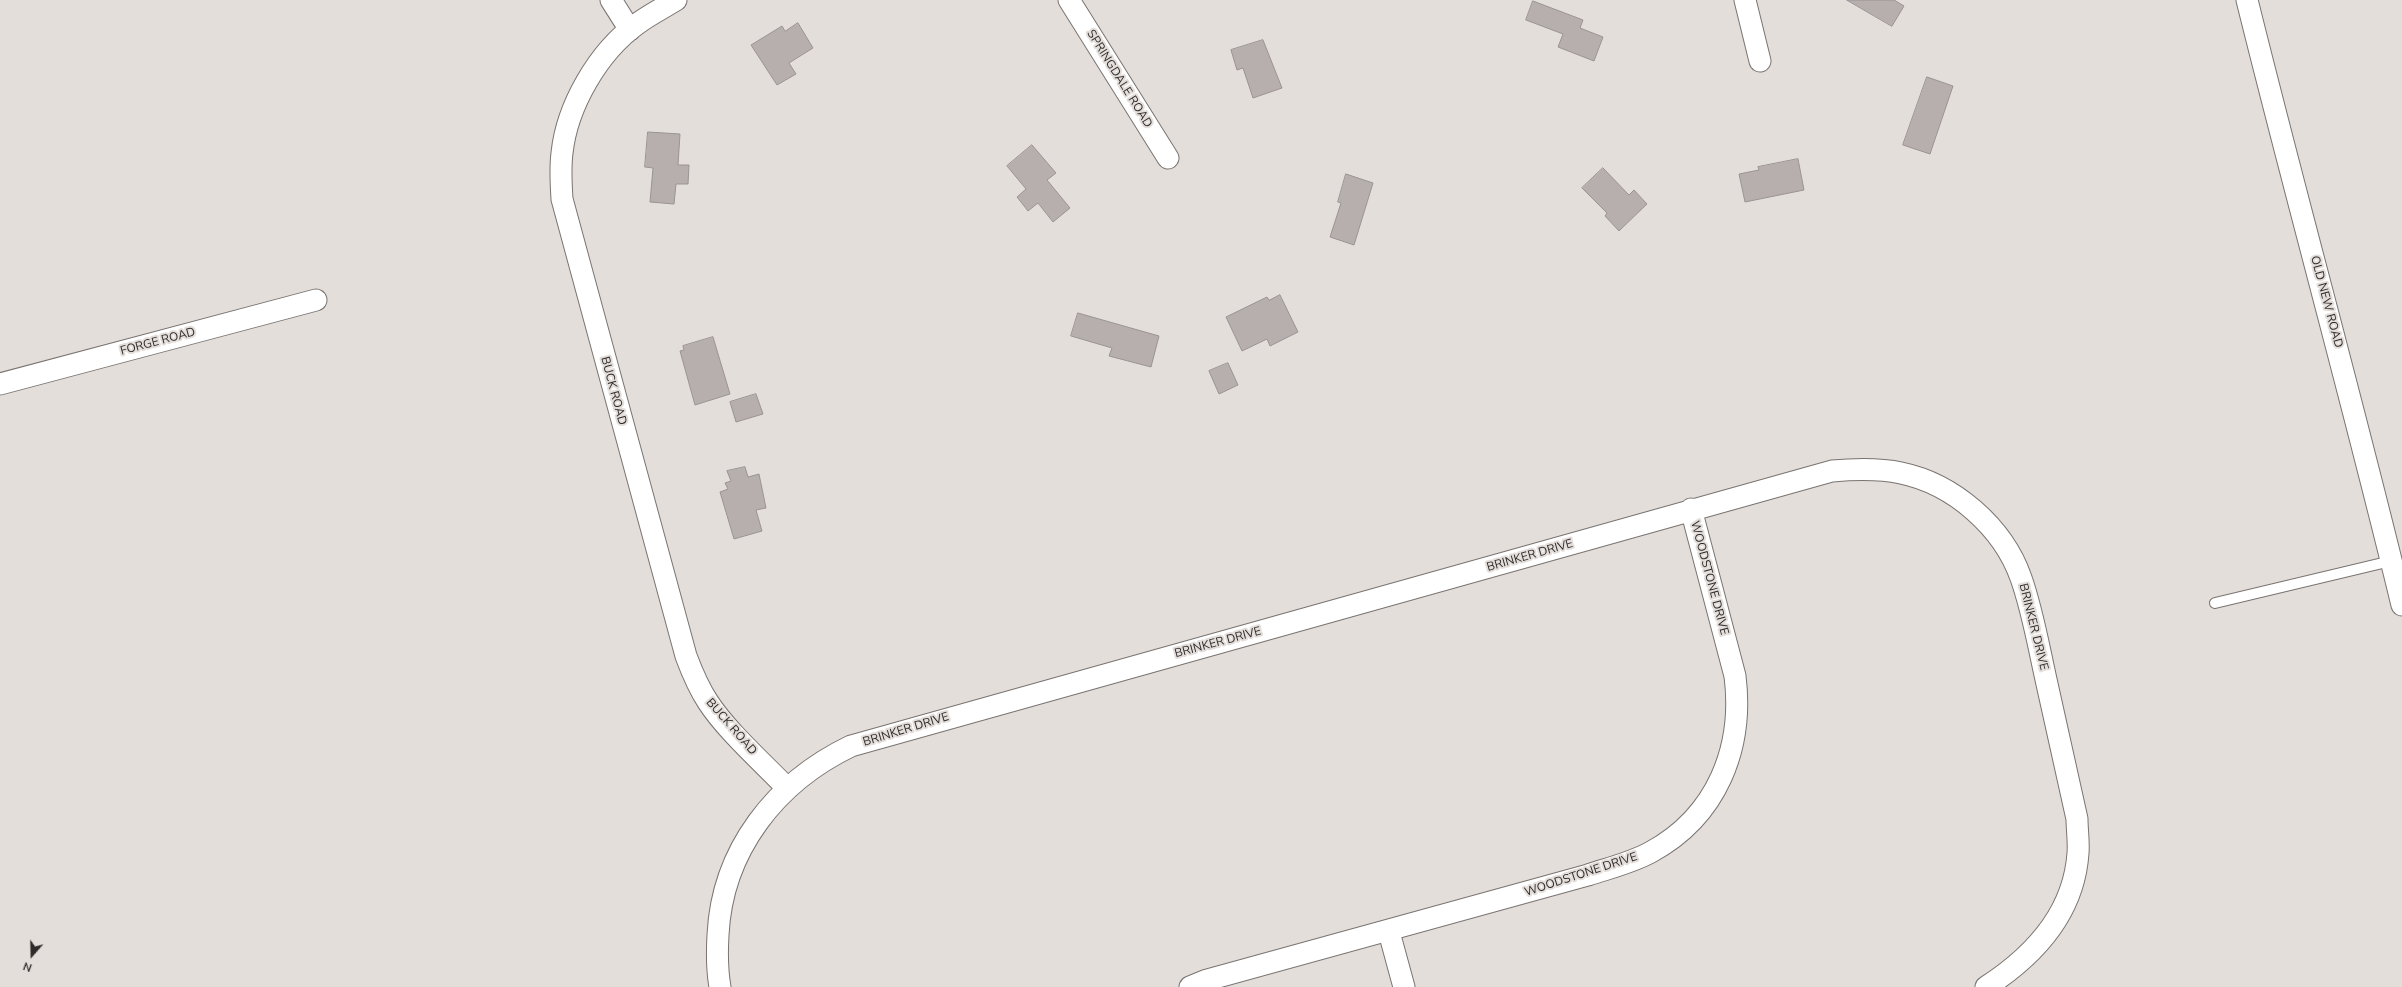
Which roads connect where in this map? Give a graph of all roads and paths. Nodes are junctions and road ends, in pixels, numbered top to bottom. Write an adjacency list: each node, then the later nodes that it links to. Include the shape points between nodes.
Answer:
1 (611, 0): 6 (street)
2 (676, 0): 6 (street, BUCK ROAD)
3 (1069, 0): 8 (street, SPRINGDALE ROAD)
4 (1745, 0): 7 (street)
5 (2247, 0): 12 (street, OLD NEW ROAD)
6 (630, 30): 15 (street, BUCK ROAD, via 596,68 575,106 562,152 560,176 564,210 695,681 721,718)
7 (1760, 61)
8 (1168, 158)
9 (316, 300): 10 (street, FORGE ROAD)
10 (0, 384)
11 (1691, 510): 15 (street, BRINKER DRIVE, via 851,746 811,768); 16 (street, WOODSTONE DRIVE, via 1735,676 1738,699 1738,722 1734,744 1722,778 1710,798 1689,824 1671,839 1636,859 1588,876); 20 (street, BRINKER DRIVE, via 1832,472 1879,469 1924,480 1965,502 1991,526 2011,555 2028,599 2076,812 2078,853 2074,876 2063,908 2052,927 2022,961)
12 (2392, 561): 13 (lane); 14 (street, OLD NEW ROAD)
13 (2215, 602)
14 (2402, 605)
15 (787, 788): 17 (street, BRINKER DRIVE, via 766,810 748,835 734,863 724,892 717,953)
16 (1389, 932): 18 (street, WOODSTONE DRIVE, via 1207,980); 19 (street)
17 (720, 987)
18 (1190, 987)
19 (1404, 987)
20 (1986, 987)

